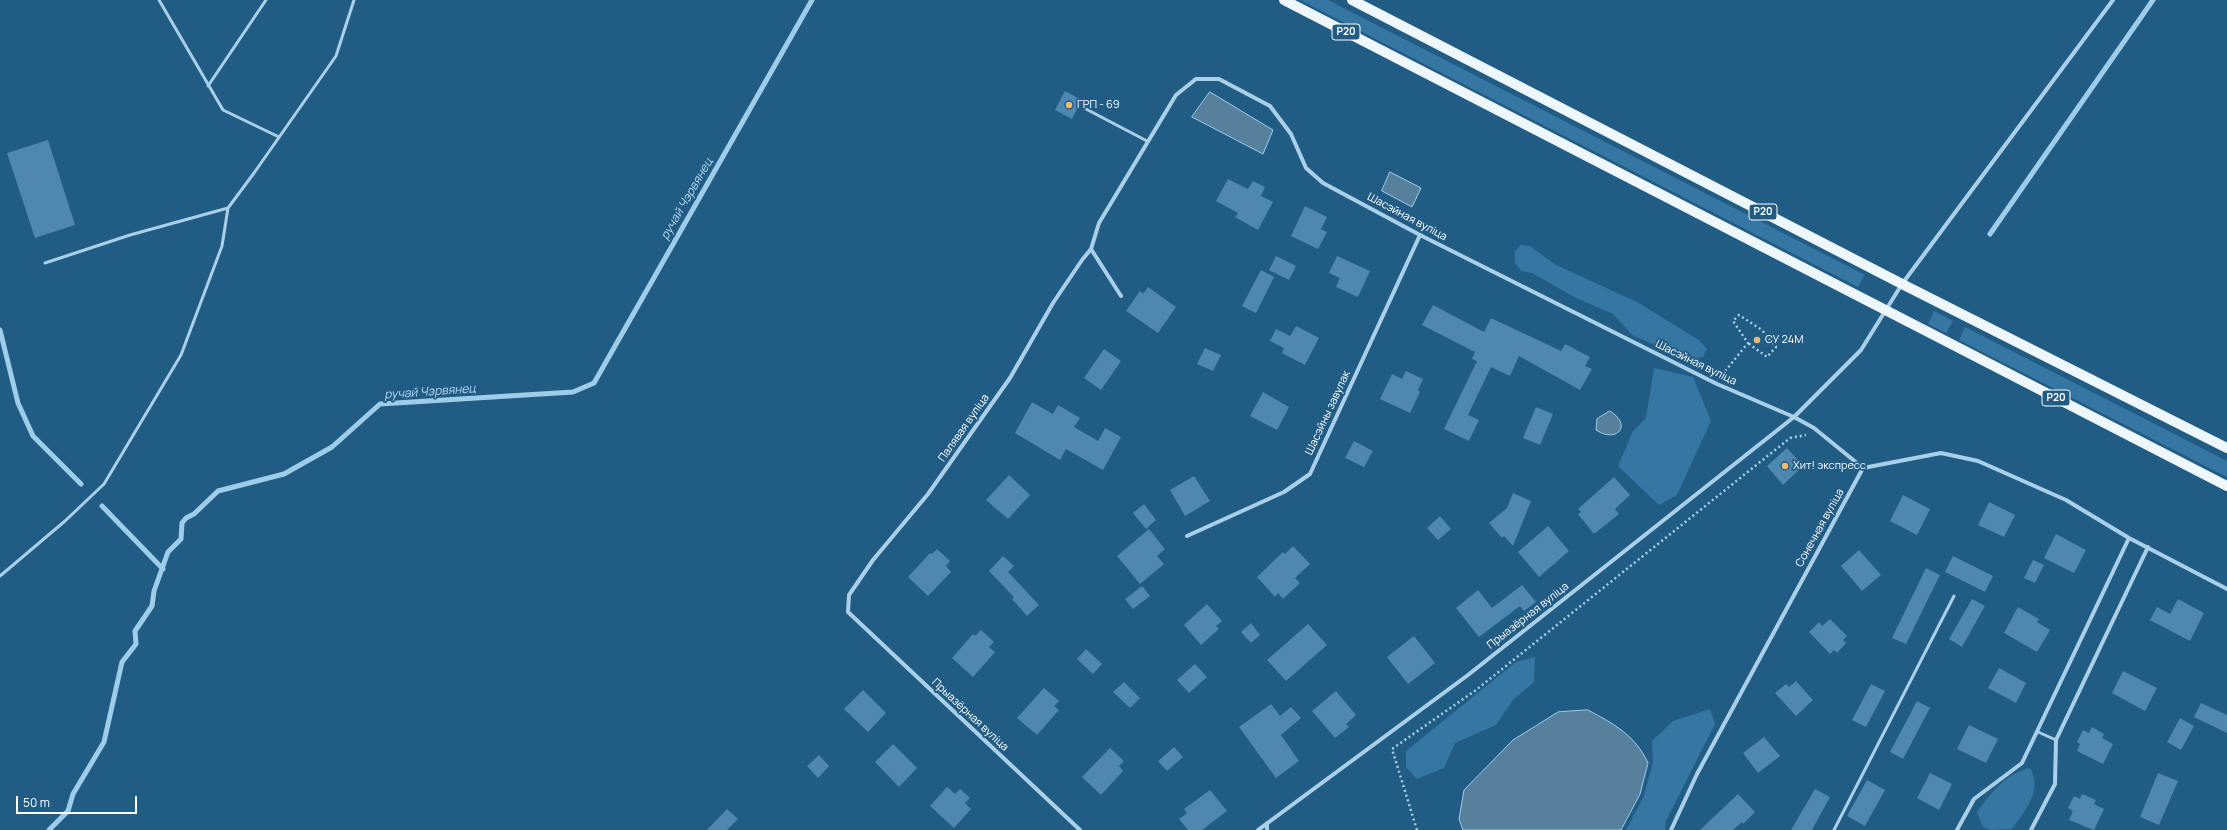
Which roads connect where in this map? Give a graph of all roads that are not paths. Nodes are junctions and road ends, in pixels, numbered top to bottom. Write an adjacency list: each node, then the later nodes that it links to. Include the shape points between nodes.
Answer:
1 (158, 0): 7 (lane)
2 (266, 0): 7 (lane)
3 (354, 0): 9 (lane, via 336,56)
4 (1284, 0): 17 (main road, Р20)
5 (1352, 0): 15 (main road, Р20)
6 (2113, 0): 15 (street, Прыазёрная вуліца)
7 (208, 86): 9 (lane, via 223,110)
8 (1086, 109): 10 (lane)
9 (279, 137): 11 (lane)
10 (1147, 140): 12 (street, Шасэйная вуліца, via 1176,95 1196,79 1219,79 1270,106 1291,134 1306,168 1323,183); 13 (street, Шасэйная вуліца, via 1099,223)
11 (228, 208): 14 (lane, via 130,235); 25 (lane, via 222,246 181,354 104,484)
12 (1420, 235): 18 (street, Шасэйная вуліца, via 1717,384); 22 (street, Шасэйны завулак, via 1310,474 1284,492)
13 (1091, 249): 16 (street); 28 (street, Палявая вуліца, via 1053,303 1010,378 928,494 873,560 849,595)
14 (45, 263)
15 (1902, 284): 17 (street, Прыазёрная вуліца); 19 (main road, Р20)
16 (1121, 296)
17 (1885, 311): 18 (street, Прыазёрная вуліца, via 1861,350); 21 (main road, Р20)
18 (1794, 417): 20 (street, Шасэйная вуліца, via 1814,428); 31 (street, Прыазёрная вуліца, via 1468,675)
19 (2227, 448)
20 (1863, 468): 23 (street, via 1941,453 1978,461 2066,500); 35 (street, Сонечная вуліца, via 1722,726)
21 (2227, 486)
22 (1187, 536)
23 (2129, 538): 24 (street); 29 (street)
24 (2148, 547): 26 (street); 30 (street)
25 (0, 576)
26 (2227, 589)
27 (1954, 596): 36 (lane)
28 (848, 612): 32 (street, Прыазёрная вуліца)
29 (2038, 732): 30 (lane); 37 (street, via 2022,763 1974,799)
30 (2056, 740): 38 (street, via 2054,784)
31 (1268, 823): 33 (street, Прыазёрная вуліца); 34 (street)
32 (1080, 830)
33 (1258, 830)
34 (1267, 830)
35 (1671, 830)
36 (1834, 830)
37 (1957, 830)
38 (2031, 830)

